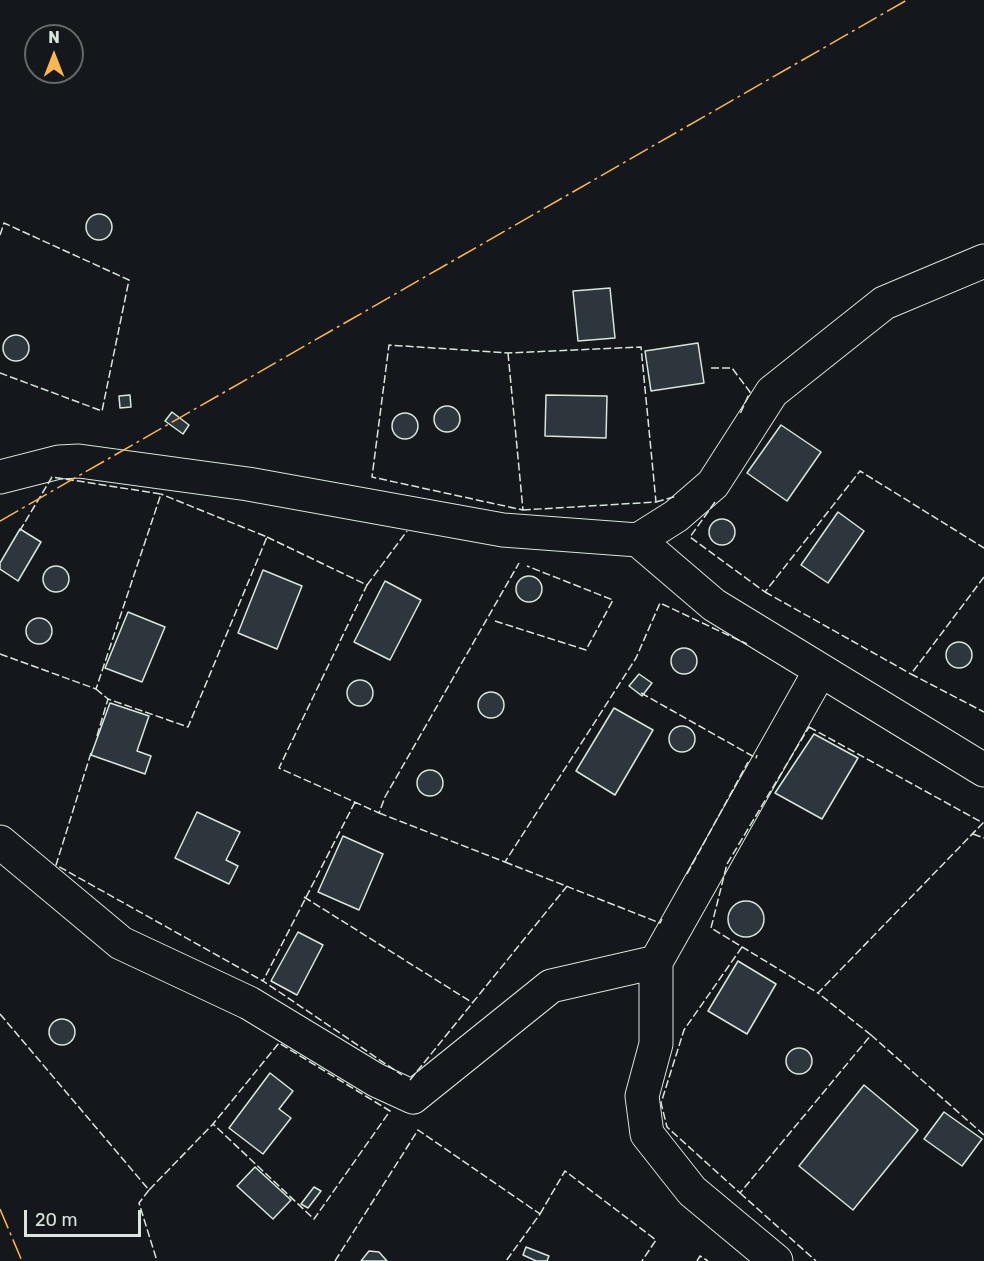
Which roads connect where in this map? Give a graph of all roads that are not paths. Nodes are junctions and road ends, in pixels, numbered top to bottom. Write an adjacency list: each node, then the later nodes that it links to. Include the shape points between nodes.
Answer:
1 (984, 261): 3 (street, via 884,303 772,392 713,484 676,516)
2 (0, 477): 3 (street, via 79,461 248,484 503,530)
3 (638, 540): 4 (street, via 714,604)
4 (820, 671): 5 (street); 7 (street)
5 (984, 770)
6 (0, 842): 7 (street, via 121,943 249,1003 376,1080 413,1097 551,986)
7 (656, 962): 8 (street, via 656,1044 642,1096 647,1134 692,1191)
8 (776, 1261)

